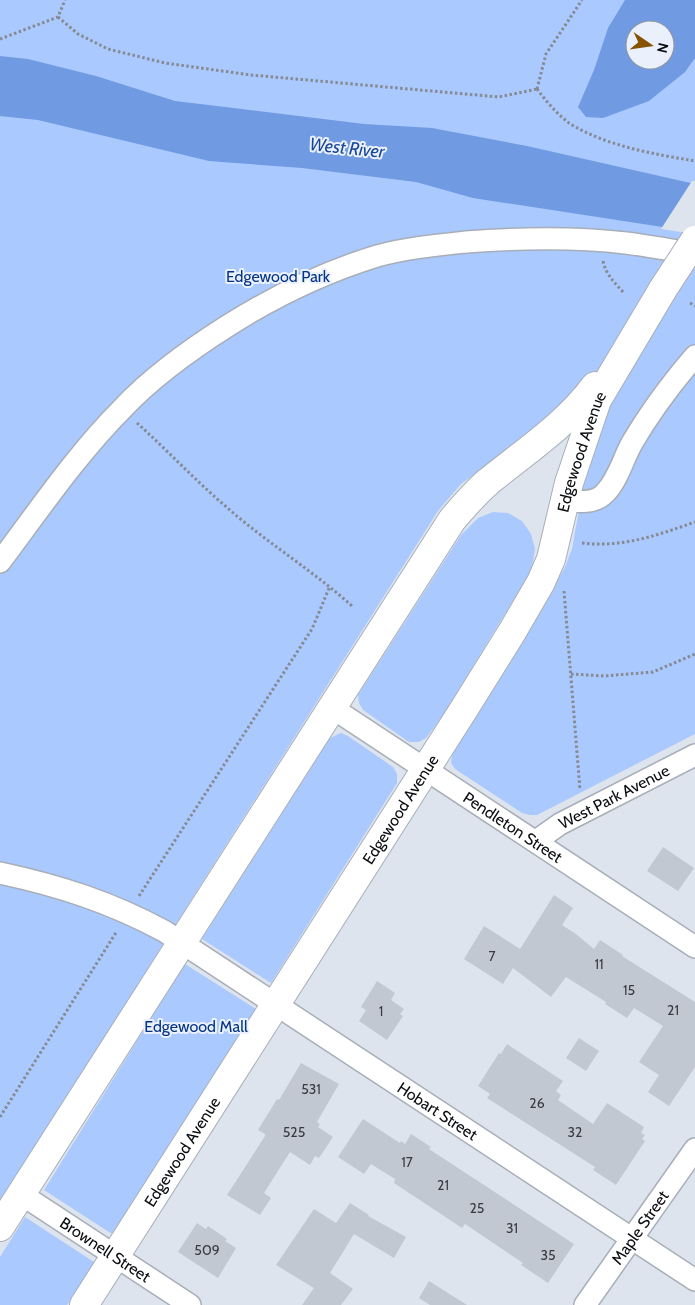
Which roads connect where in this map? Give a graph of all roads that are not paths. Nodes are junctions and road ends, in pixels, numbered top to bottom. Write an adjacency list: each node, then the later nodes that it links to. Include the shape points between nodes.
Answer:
1 (695, 240): 3 (street, Edgewood Avenue, bridge)
2 (695, 254): 6 (street, via 600,241 536,239 442,244 406,249 355,264 286,293 244,316 169,366 121,409 64,476)
3 (663, 290): 5 (street, Edgewood Avenue, via 597,400); 7 (street, Edgewood Avenue, via 573,413 487,483 452,520)
4 (695, 356): 5 (street, via 647,417 604,494 590,501)
5 (565, 500): 9 (street, Edgewood Avenue, via 541,582)
6 (0, 562)
7 (331, 706): 9 (street, Pendleton Street); 12 (street, Edgewood Avenue)
8 (695, 755): 10 (street, West Park Avenue, via 560,824)
9 (426, 768): 10 (street, Pendleton Street); 14 (street, Edgewood Avenue)
10 (536, 841): 13 (street, Pendleton Street)
11 (0, 873): 12 (street, Hobart Street, via 105,902)
12 (182, 943): 14 (street, Hobart Street); 16 (street, Edgewood Avenue)
13 (695, 947)
14 (275, 1004): 18 (street, Hobart Street); 19 (street, Edgewood Avenue)
15 (695, 1149): 18 (street, Maple Street)
16 (21, 1194): 17 (street, Edgewood Avenue); 19 (street, Brownell Street)
17 (0, 1227)
18 (631, 1239): 20 (street, Hobart Street); 23 (street, Maple Street)
19 (115, 1256): 21 (street, Edgewood Avenue); 22 (street, Brownell Street)
20 (695, 1280)
21 (84, 1305)
22 (190, 1305)
23 (585, 1305)

